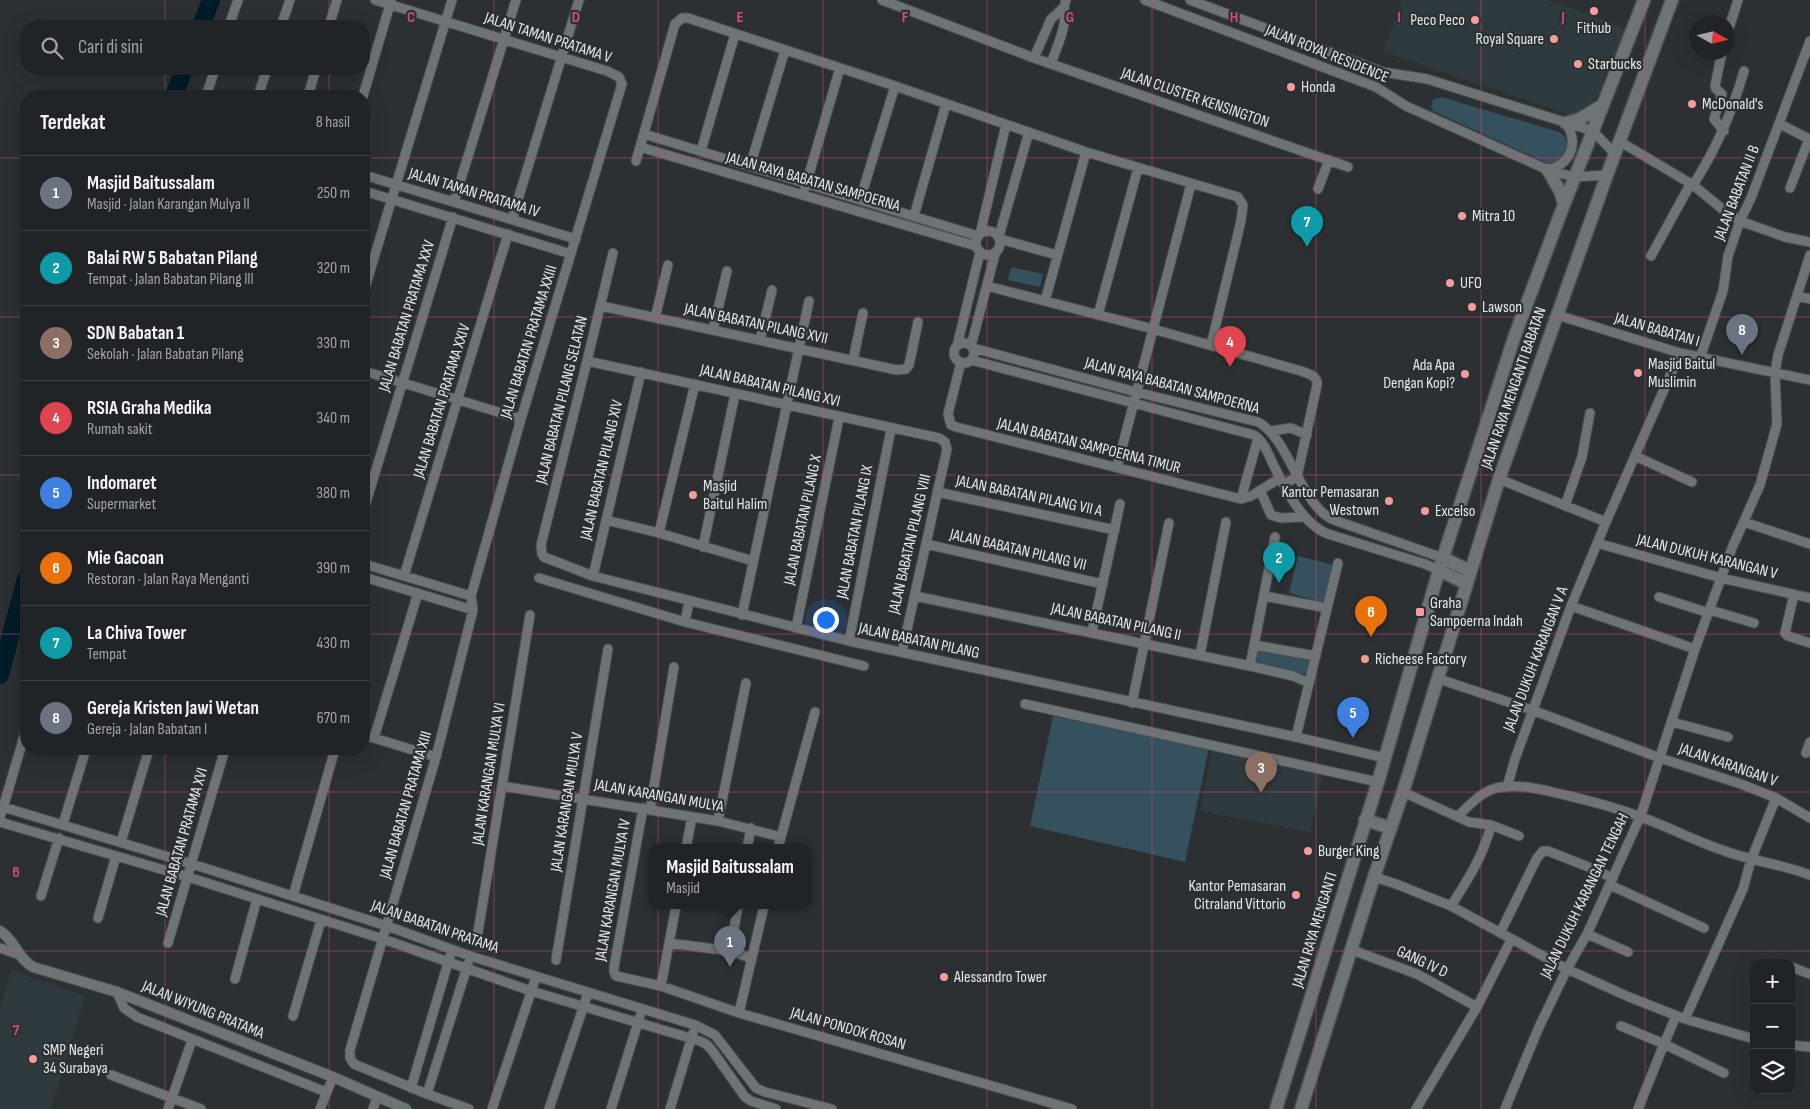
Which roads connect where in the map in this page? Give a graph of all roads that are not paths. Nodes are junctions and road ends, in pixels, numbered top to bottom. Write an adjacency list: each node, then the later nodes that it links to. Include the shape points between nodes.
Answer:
1 (238, 0): 17 (street)
2 (290, 0): 18 (street)
3 (337, 0): 19 (street)
4 (375, 0): 14 (street, JALAN TAMAN PRATAMA V)
5 (452, 0): 20 (street)
6 (516, 0): 22 (street)
7 (579, 0): 25 (street)
8 (882, 0): 26 (street, JALAN CLUSTER KENSINGTON)
9 (1145, 0): 60 (street, JALAN ROYAL RESIDENCE, via 1376,87 1406,106)
10 (1190, 0): 44 (street, JALAN ROYAL RESIDENCE, via 1383,72 1427,79)
11 (1644, 0): 43 (main road, JALAN RAYA MENGANTI BABATAN)
12 (1672, 0): 52 (main road, JALAN RAYA MENGANTI BABATAN)
13 (1738, 0): 16 (street)
14 (391, 2): 20 (street, JALAN TAMAN PRATAMA V); 31 (street)
15 (1064, 4): 26 (street, via 1052,19); 28 (street, via 1064,22)
16 (1733, 15)
17 (231, 20)
18 (283, 20)
19 (331, 20)
20 (446, 22): 22 (street, JALAN TAMAN PRATAMA V); 67 (street)
21 (735, 34): 24 (street); 50 (street, via 688,18 682,18 676,24); 53 (street)
22 (504, 39): 25 (street, JALAN TAMAN PRATAMA V); 74 (street)
23 (1810, 41): 45 (street, JALAN BABATAN II B)
24 (786, 50): 29 (street); 57 (street)
25 (562, 56): 36 (street, JALAN TAMAN PRATAMA V, via 607,71 619,77); 79 (street)
26 (1034, 58): 28 (street, JALAN CLUSTER KENSINGTON)
27 (1720, 60): 47 (street, via 1715,86 1722,94 1714,120)
28 (1050, 64): 55 (street, JALAN CLUSTER KENSINGTON)
29 (840, 68): 37 (street); 65 (street)
30 (1744, 71): 47 (street)
31 (370, 72)
32 (213, 75): 38 (street)
33 (265, 75): 39 (street)
34 (314, 75): 40 (street)
35 (369, 75): 41 (street)
36 (622, 84): 83 (street, JALAN BABATAN PRATAMA XXIII)
37 (895, 86): 42 (street); 73 (street)
38 (208, 90)
39 (260, 90)
40 (310, 90)
41 (365, 90)
42 (946, 104): 46 (street); 76 (street)
43 (1603, 105): 44 (main road, via 1580,119); 49 (main road, JALAN RAYA MENGANTI BABATAN)
44 (1566, 123): 49 (street, JALAN ROYAL RESIDENCE); 60 (street, via 1573,137 1571,152 1562,164)
45 (1780, 124): 68 (street, via 1809,140); 77 (street, JALAN BABATAN II B)
46 (1006, 125): 48 (street); 81 (street)
47 (1724, 131): 64 (street)
48 (1029, 132): 54 (street); 82 (street)
49 (1594, 133): 52 (street); 63 (main road, JALAN RAYA MENGANTI BABATAN)
50 (644, 134): 51 (street); 53 (street, JALAN RAYA BABATAN SAMPOERNA)
51 (640, 147): 56 (street); 71 (street, JALAN RAYA BABATAN SAMPOERNA)
52 (1615, 148): 61 (main road, JALAN RAYA MENGANTI BABATAN); 64 (street)
53 (701, 151): 57 (street, JALAN RAYA BABATAN SAMPOERNA)
54 (1086, 152): 58 (street); 89 (street)
55 (1329, 160): 59 (street, JALAN CLUSTER KENSINGTON); 69 (street)
56 (636, 161)
57 (750, 166): 65 (street, JALAN RAYA BABATAN SAMPOERNA)
58 (1138, 168): 66 (street); 103 (street)
59 (1348, 168)
60 (1548, 170): 63 (street, JALAN ROYAL RESIDENCE); 75 (main road)
61 (1605, 175): 63 (street, JALAN ROYAL RESIDENCE); 104 (main road, JALAN RAYA MENGANTI BABATAN)
62 (370, 177): 67 (street, JALAN TAMAN PRATAMA IV)
63 (1577, 177): 75 (main road, JALAN RAYA MENGANTI BABATAN)
64 (1694, 183): 77 (street, via 1726,212); 91 (street)
65 (806, 184): 71 (street); 73 (street, JALAN RAYA BABATAN SAMPOERNA)
66 (1191, 184): 107 (street); 110 (street, via 1238,197 1243,204 1242,221)
67 (396, 185): 72 (street); 74 (street, JALAN TAMAN PRATAMA IV)
68 (1790, 188)
69 (1318, 189)
70 (370, 193): 72 (street, JALAN TAMAN PRATAMA IV)
71 (803, 195): 85 (street, JALAN RAYA BABATAN SAMPOERNA)
72 (392, 199): 78 (street, JALAN TAMAN PRATAMA IV); 93 (street)
73 (860, 200): 76 (street, JALAN RAYA BABATAN SAMPOERNA)
74 (454, 202): 79 (street, JALAN TAMAN PRATAMA IV)
75 (1564, 203): 173 (main road, JALAN RAYA MENGANTI BABATAN, via 1514,338)
76 (914, 216): 81 (street, JALAN RAYA BABATAN SAMPOERNA)
77 (1742, 216): 84 (street, via 1785,237); 115 (street, JALAN BABATAN II B, via 1728,256 1723,291)
78 (453, 217): 80 (street, JALAN TAMAN PRATAMA IV); 123 (street, JALAN BABATAN PRATAMA XXV)
79 (512, 220): 83 (street, JALAN TAMAN PRATAMA IV)
80 (508, 234): 87 (street, JALAN TAMAN PRATAMA IV); 127 (street, JALAN BABATAN PRATAMA XXIV)
81 (979, 235): 82 (street, via 992,231); 85 (street)
82 (1000, 238): 88 (street, via 1000,248); 89 (street)
83 (576, 239): 87 (street, JALAN BABATAN PRATAMA XXIII)
84 (1810, 242)
85 (978, 249): 88 (street, via 989,256); 111 (street)
86 (612, 253): 101 (street, JALAN BABATAN PILANG SELATAN)
87 (571, 254): 132 (street, JALAN BABATAN PRATAMA XXIII)
88 (995, 254): 95 (street)
89 (1057, 255): 100 (street)
90 (1810, 255): 97 (street, JALAN DUKUH KARANGAN TENGAH)
91 (1651, 256)
92 (668, 265): 105 (street)
93 (370, 271)
94 (727, 271): 108 (street)
95 (987, 286): 100 (street); 112 (street)
96 (772, 290): 109 (street)
97 (1797, 296): 98 (street); 121 (street, JALAN DUKUH KARANGAN TENGAH)
98 (1810, 299)
99 (809, 301): 113 (street)
100 (1045, 301): 103 (street)
101 (601, 306): 105 (street, JALAN BABATAN PILANG XVII); 117 (street, JALAN BABATAN PILANG SELATAN)
102 (863, 313): 116 (street)
103 (1098, 314): 107 (street)
104 (1557, 315): 114 (street, JALAN BABATAN I); 143 (main road, JALAN RAYA MENGANTI BABATAN)
105 (655, 318): 108 (street, JALAN BABATAN PILANG XVII)
106 (918, 322): 116 (street, JALAN BABATAN PILANG XVII, via 906,369)
107 (1153, 329): 110 (street); 125 (street)
108 (713, 330): 109 (street, JALAN BABATAN PILANG XVII)
109 (760, 340): 113 (street, JALAN BABATAN PILANG XVII)
110 (1211, 345): 135 (street, via 1316,378)
111 (957, 346): 112 (street, via 964,343); 118 (street, via 955,355)
112 (972, 347): 118 (street, via 974,354); 125 (street, JALAN RAYA BABATAN SAMPOERNA)
113 (798, 349): 116 (street, JALAN BABATAN PILANG XVII); 129 (street)
114 (1680, 353): 115 (street, JALAN BABATAN I); 138 (street, JALAN DUKUH KARANGAN V A)
115 (1700, 358): 121 (street, JALAN BABATAN I)
116 (853, 360)
117 (588, 361): 119 (street, JALAN BABATAN PILANG XVI); 168 (street, JALAN BABATAN PILANG SELATAN, via 541,545)
118 (966, 361): 128 (street, JALAN RAYA BABATAN SAMPOERNA); 140 (street, JALAN BABATAN SAMPOERNA TIMUR, via 948,414 951,425)
119 (641, 372): 124 (street, JALAN BABATAN PILANG XVI); 153 (street, JALAN BABATAN PILANG XIV)
120 (370, 373): 123 (street)
121 (1775, 374): 122 (street, JALAN BABATAN I); 157 (street, JALAN DUKUH KARANGAN TENGAH, via 1777,424 1760,485)
122 (1810, 380)
123 (402, 383): 127 (street); 146 (street, JALAN BABATAN PRATAMA XXV)
124 (695, 384): 126 (street, JALAN BABATAN PILANG XVI); 159 (street)
125 (1136, 392): 128 (street); 134 (street, JALAN RAYA BABATAN SAMPOERNA, via 1253,420)
126 (736, 394): 129 (street, JALAN BABATAN PILANG XVI); 165 (street)
127 (458, 400): 132 (street); 174 (street, JALAN BABATAN PRATAMA XXIV)
128 (1134, 403): 136 (street, JALAN RAYA BABATAN SAMPOERNA, via 1248,432); 140 (street)
129 (786, 405): 131 (street, JALAN BABATAN PILANG XVI); 169 (street)
130 (1590, 413): 151 (street, via 1582,457)
131 (839, 418): 133 (street, JALAN BABATAN PILANG XVI); 196 (street, JALAN BABATAN PILANG X)
132 (520, 419): 183 (street, JALAN BABATAN PRATAMA XXIII)
133 (891, 429): 137 (street, JALAN BABATAN PILANG XVI); 198 (street, JALAN BABATAN PILANG IX)
134 (1270, 431): 135 (street, via 1291,428); 139 (street, JALAN RAYA BABATAN SAMPOERNA)
135 (1307, 435): 142 (street)
136 (1258, 438): 141 (street, JALAN RAYA BABATAN SAMPOERNA); 149 (street)
137 (945, 442): 148 (street, JALAN BABATAN PILANG VIII, via 947,449)
138 (1635, 456): 145 (street); 156 (street, JALAN DUKUH KARANGAN V A)
139 (1289, 460): 141 (street); 142 (street, JALAN RAYA BABATAN SAMPOERNA)
140 (1116, 467): 149 (street, JALAN BABATAN SAMPOERNA TIMUR)
141 (1275, 468): 144 (street, JALAN RAYA BABATAN SAMPOERNA)
142 (1297, 476): 144 (street); 161 (street, JALAN RAYA BABATAN SAMPOERNA, via 1325,515)
143 (1499, 479): 151 (street); 176 (main road, JALAN RAYA MENGANTI BABATAN)
144 (1282, 481): 147 (street); 152 (street, JALAN RAYA BABATAN SAMPOERNA)
145 (1692, 482)
146 (370, 489)
147 (1260, 490): 149 (street); 152 (street, via 1269,512 1274,516)
148 (938, 492): 158 (street, JALAN BABATAN PILANG VII A); 163 (street, JALAN BABATAN PILANG VIII)
149 (1241, 499)
150 (1120, 504): 158 (street)
151 (1565, 506): 156 (street)
152 (1305, 517): 166 (street, JALAN RAYA BABATAN SAMPOERNA, via 1322,531)
153 (606, 520): 159 (street); 175 (street, JALAN BABATAN PILANG XIV)
154 (1169, 522): 200 (street)
155 (1226, 522): 205 (street)
156 (1606, 522): 162 (street, JALAN DUKUH KARANGAN V A)
157 (1744, 522): 164 (street); 178 (street, JALAN DUKUH KARANGAN TENGAH)
158 (1115, 530): 180 (street)
159 (659, 533): 165 (street)
160 (1276, 537): 185 (street)
161 (1386, 538): 166 (street); 167 (street, JALAN RAYA BABATAN SAMPOERNA)
162 (1597, 543): 178 (street, JALAN DUKUH KARANGAN V); 188 (street, JALAN DUKUH KARANGAN V A)
163 (926, 544): 180 (street, JALAN BABATAN PILANG VII); 184 (street, JALAN BABATAN PILANG VIII)
164 (1810, 544)
165 (703, 547): 169 (street)
166 (1382, 550): 171 (street, JALAN RAYA BABATAN SAMPOERNA)
167 (1429, 552): 171 (street); 173 (street, JALAN RAYA BABATAN SAMPOERNA)
168 (542, 554): 175 (street, JALAN BABATAN PILANG, via 548,560)
169 (753, 561): 194 (street)
170 (1338, 563): 189 (street)
171 (1425, 564): 173 (street, JALAN RAYA BABATAN SAMPOERNA)
172 (370, 566): 174 (street)
173 (1444, 566): 176 (main road); 230 (main road, JALAN RAYA MENGANTI)
174 (404, 576): 183 (street)
175 (593, 576): 191 (street, JALAN BABATAN PILANG)
176 (1465, 576): 210 (main road, JALAN RAYA MENGANTI BABATAN)
177 (539, 578): 191 (street)
178 (1721, 578): 182 (street, JALAN DUKUH KARANGAN V); 192 (street, JALAN DUKUH KARANGAN TENGAH)
179 (370, 579): 181 (street)
180 (1103, 584): 197 (street)
181 (418, 594): 190 (street); 221 (street)
182 (1794, 594): 187 (street, JALAN DUKUH KARANGAN V); 199 (street, via 1786,633)
183 (471, 596): 190 (street, JALAN BABATAN PRATAMA XXIII)
184 (915, 596): 197 (street, JALAN BABATAN PILANG II); 204 (street, JALAN BABATAN PILANG VIII)
185 (1264, 596): 189 (street); 201 (street)
186 (1660, 597): 192 (street)
187 (1810, 598)
188 (1572, 606): 203 (street); 215 (street, JALAN DUKUH KARANGAN V A)
189 (1327, 608): 206 (street)
190 (473, 610): 229 (street, JALAN BABATAN PRATAMA XIII)
191 (687, 612): 194 (street, JALAN BABATAN PILANG); 207 (street)
192 (1709, 612): 195 (street); 203 (street, JALAN DUKUH KARANGAN TENGAH)
193 (530, 615): 233 (street, JALAN KARANGAN MULYA VI)
194 (742, 615): 196 (street, JALAN BABATAN PILANG)
195 (1754, 623)
196 (796, 628): 198 (street, JALAN BABATAN PILANG)
197 (1092, 632): 200 (street, JALAN BABATAN PILANG II)
198 (849, 641): 204 (street, JALAN BABATAN PILANG)
199 (1810, 643)
200 (1145, 644): 205 (street, JALAN BABATAN PILANG II); 213 (street)
201 (1254, 645): 206 (street); 208 (street)
202 (608, 649): 236 (street, JALAN KARANGAN MULYA V)
203 (1695, 649): 217 (street, JALAN DUKUH KARANGAN TENGAH)
204 (902, 652): 213 (street, JALAN BABATAN PILANG)
205 (1200, 655): 208 (street, JALAN BABATAN PILANG II)
206 (1316, 656): 212 (street)
207 (864, 666)
208 (1250, 666): 212 (street, JALAN BABATAN PILANG II)
209 (674, 667): 239 (street, JALAN KARANGAN MULYA IV)
210 (1439, 678): 215 (street); 235 (main road, JALAN RAYA MENGANTI BABATAN)
211 (746, 683): 246 (street)
212 (1309, 683): 219 (street)
213 (1132, 702): 219 (street, JALAN BABATAN PILANG)
214 (1026, 704): 232 (street)
215 (1532, 710): 231 (street); 234 (street, JALAN DUKUH KARANGAN V A)
216 (815, 712): 252 (street)
217 (1672, 722): 220 (street); 231 (street, JALAN DUKUH KARANGAN TENGAH)
218 (370, 737): 221 (street)
219 (1296, 737): 230 (street, JALAN BABATAN PILANG)
220 (1728, 737)
221 (374, 738): 229 (street)
222 (1810, 742): 224 (street)
223 (20, 750): 238 (street)
224 (1806, 753)
225 (84, 755): 247 (street)
226 (147, 755): 254 (street)
227 (223, 755): 260 (street, JALAN BABATAN PRATAMA XVI)
228 (333, 755): 266 (street)
229 (436, 757): 274 (street, JALAN BABATAN PRATAMA XIII)
230 (1385, 758): 232 (main road, JALAN RAYA MENGANTI)
231 (1660, 758): 237 (street, JALAN KARANGAN V); 242 (street, JALAN DUKUH KARANGAN TENGAH)
232 (1378, 782): 245 (main road, JALAN RAYA MENGANTI)
233 (502, 786): 236 (street, JALAN KARANGAN MULYA); 279 (street, JALAN KARANGAN MULYA VI)
234 (1507, 786): 240 (street, via 1483,793); 242 (street, via 1545,790)
235 (1403, 792): 240 (street); 250 (main road)
236 (583, 798): 239 (street, JALAN KARANGAN MULYA); 292 (street, JALAN KARANGAN MULYA V)
237 (1776, 798): 243 (street, JALAN KARANGAN V); 259 (street)
238 (3, 807): 244 (street); 247 (street, JALAN BABATAN PRATAMA)
239 (647, 809): 241 (street, JALAN KARANGAN MULYA); 298 (street, JALAN KARANGAN MULYA IV, via 614,967)
240 (1458, 816): 248 (street)
241 (692, 817): 246 (street, JALAN KARANGAN MULYA); 255 (street)
242 (1641, 817): 259 (street); 264 (street, JALAN DUKUH KARANGAN TENGAH)
243 (1810, 818)
244 (0, 820): 253 (street, JALAN BABATAN PRATAMA)
245 (1366, 820): 250 (main road); 339 (main road, JALAN RAYA MENGANTI)
246 (718, 821): 249 (street, JALAN KARANGAN MULYA)
247 (63, 824): 254 (street, JALAN BABATAN PRATAMA)
248 (1490, 826): 251 (street); 268 (street, via 1471,875)
249 (751, 828): 252 (street, JALAN KARANGAN MULYA); 256 (street)
250 (1391, 828): 263 (main road)
251 (1519, 836)
252 (781, 837): 257 (street)
253 (58, 838): 258 (street, JALAN BABATAN PRATAMA); 265 (street)
254 (121, 842): 260 (street, JALAN BABATAN PRATAMA)
255 (687, 844)
256 (748, 844)
257 (779, 844)
258 (116, 856): 262 (street, JALAN BABATAN PRATAMA); 272 (street)
259 (1751, 860): 261 (street, via 1790,867); 310 (street, via 1743,889)
260 (192, 864): 262 (street, JALAN BABATAN PRATAMA XVI); 266 (street, JALAN BABATAN PRATAMA)
261 (1810, 875)
262 (188, 877): 267 (street, JALAN BABATAN PRATAMA); 282 (street, JALAN BABATAN PRATAMA XVI)
263 (1374, 877): 268 (street); 286 (main road)
264 (1612, 882): 275 (street); 277 (street, via 1586,866 1543,851); 278 (street, JALAN DUKUH KARANGAN TENGAH)
265 (42, 896)
266 (293, 896): 274 (street, JALAN BABATAN PRATAMA)
267 (257, 899): 273 (street, JALAN BABATAN PRATAMA); 300 (street)
268 (1451, 906): 277 (street)
269 (675, 909): 283 (street)
270 (737, 909): 287 (street)
271 (763, 909): 291 (street)
272 (98, 918)
273 (321, 920): 280 (street, JALAN BABATAN PRATAMA); 309 (street)
274 (387, 926): 280 (street, JALAN BABATAN PRATAMA XIII); 285 (street, JALAN BABATAN PRATAMA)
275 (1704, 928)
276 (0, 931): 289 (street, JALAN WIYUNG PRATAMA)
277 (1500, 933): 281 (street)
278 (1587, 934): 288 (street); 296 (street, JALAN DUKUH KARANGAN TENGAH)
279 (477, 938)
280 (384, 939): 293 (street, JALAN BABATAN PRATAMA); 321 (street, JALAN BABATAN PRATAMA XIII, via 350,1058 354,1064)
281 (1511, 940): 296 (street); 306 (street)
282 (168, 943)
283 (669, 943): 287 (street); 301 (street)
284 (0, 948): 289 (street)
285 (452, 950): 290 (street, JALAN BABATAN PRATAMA); 293 (street)
286 (1352, 950): 306 (street, GANG IV D, via 1417,974); 340 (main road)
287 (730, 951): 291 (street)
288 (1628, 952)
289 (20, 955): 303 (street, JALAN WIYUNG PRATAMA, via 33,967)
290 (470, 956): 294 (street); 299 (street, JALAN BABATAN PRATAMA)
291 (751, 958): 308 (street)
292 (556, 960)
293 (448, 961): 294 (street, JALAN BABATAN PRATAMA); 321 (street)
294 (467, 968): 302 (street, JALAN BABATAN PRATAMA); 323 (street)
295 (1795, 968): 297 (street)
296 (1567, 969): 310 (street); 342 (street, JALAN DUKUH KARANGAN TENGAH, via 1531,1044)
297 (1810, 974)
298 (616, 976): 301 (street, JALAN PONDOK ROSAN)
299 (536, 977): 302 (street); 304 (street, JALAN BABATAN PRATAMA)
300 (235, 979)
301 (661, 986): 308 (street, JALAN PONDOK ROSAN)
302 (531, 991): 305 (street, JALAN BABATAN PRATAMA); 333 (street)
303 (116, 992): 316 (street, via 124,1008 137,1017); 320 (street, JALAN WIYUNG PRATAMA)
304 (588, 993): 305 (street); 307 (street, JALAN BABATAN PRATAMA)
305 (583, 1006): 311 (street, JALAN BABATAN PRATAMA); 334 (street)
306 (1477, 1007): 341 (street)
307 (643, 1009): 311 (street); 312 (street, JALAN BABATAN PRATAMA)
308 (738, 1013): 338 (street, JALAN PONDOK ROSAN)
309 (293, 1016)
310 (1681, 1017): 315 (street); 317 (street)
311 (638, 1022): 314 (street, JALAN BABATAN PRATAMA); 335 (street)
312 (695, 1025): 314 (street); 337 (street, JALAN BABATAN PRATAMA, via 715,1035 756,1088)
313 (1621, 1026): 317 (street)
314 (692, 1038): 326 (street, JALAN BABATAN PRATAMA, via 706,1044 744,1097); 336 (street)
315 (1750, 1038)
316 (192, 1040): 322 (street); 325 (street)
317 (1664, 1044): 318 (street); 343 (street)
318 (1724, 1073)
319 (111, 1075): 325 (street)
320 (333, 1077): 322 (street); 324 (street, JALAN WIYUNG PRATAMA)
321 (411, 1088): 323 (street)
322 (326, 1092): 329 (street)
323 (427, 1094): 332 (street)
324 (377, 1097): 330 (street); 331 (street, JALAN WIYUNG PRATAMA)
325 (172, 1098): 327 (street); 328 (street)
326 (771, 1108)
327 (168, 1109)
328 (201, 1109)
329 (320, 1109)
330 (372, 1109)
331 (406, 1109)
332 (469, 1109)
333 (492, 1109)
334 (548, 1109)
335 (611, 1109)
336 (670, 1109)
337 (832, 1109)
338 (1072, 1109)
339 (1276, 1109)
340 (1301, 1109)
341 (1416, 1109)
342 (1505, 1109)
343 (1638, 1109)

